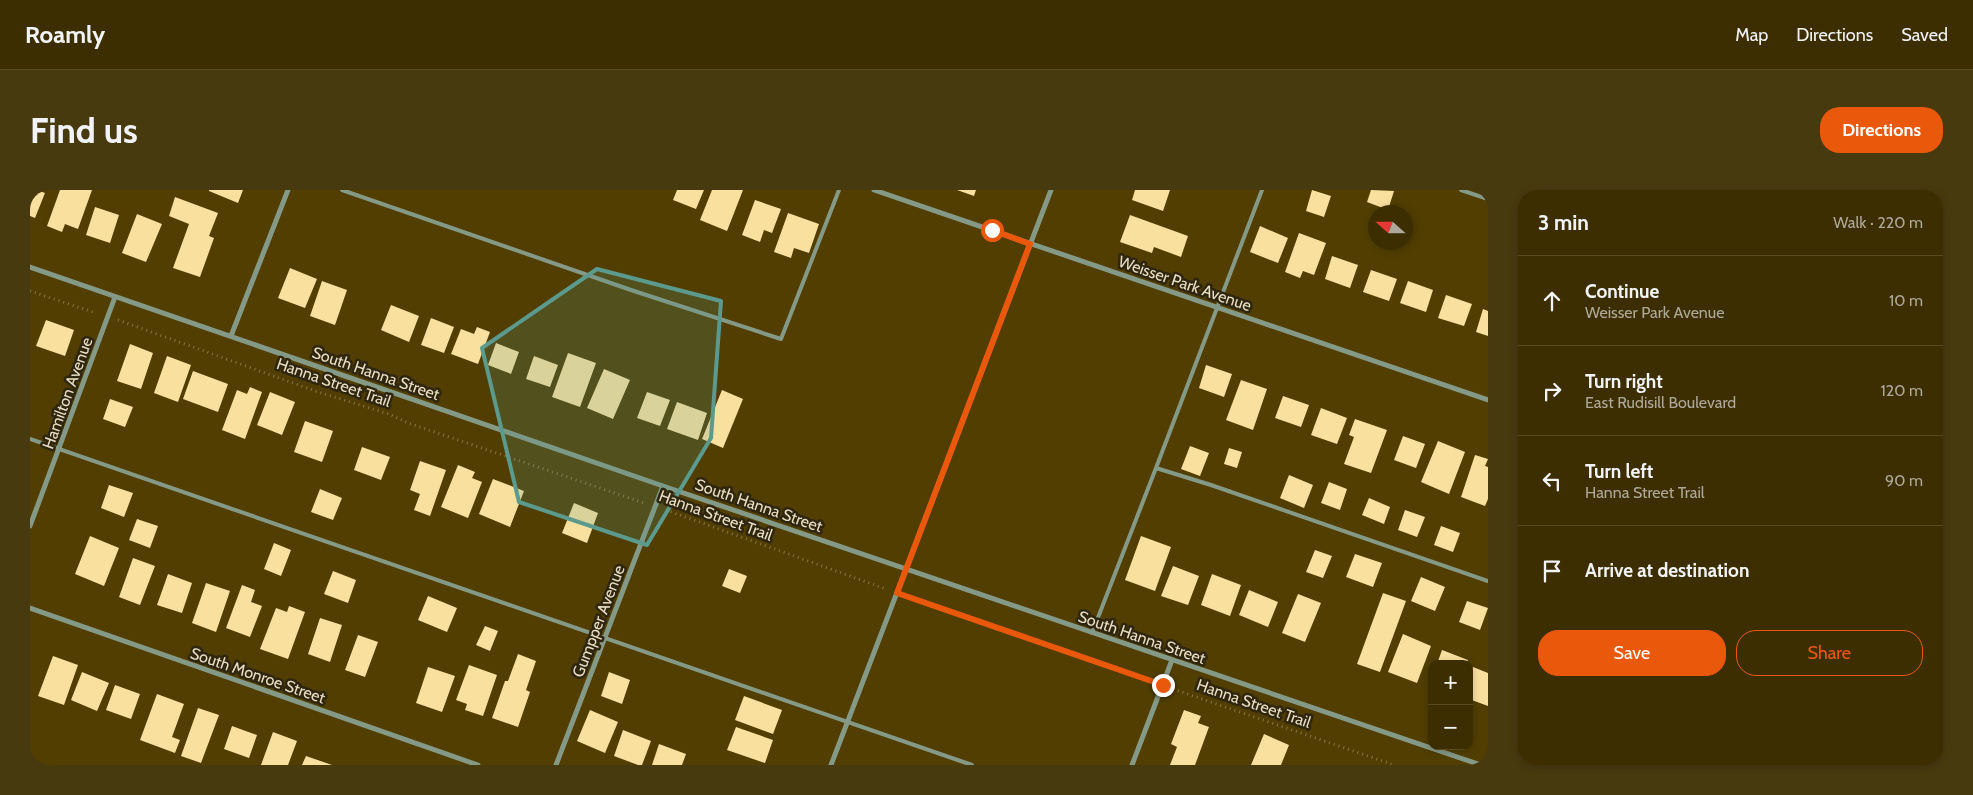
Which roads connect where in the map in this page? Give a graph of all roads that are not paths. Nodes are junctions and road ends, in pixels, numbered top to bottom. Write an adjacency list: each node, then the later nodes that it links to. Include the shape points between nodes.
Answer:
1 (288, 190): 13 (street)
2 (342, 190): 3 (lane, via 781,339)
3 (839, 190)
4 (874, 190): 9 (street, Weisser Park Avenue)
5 (1051, 190): 9 (street)
6 (1262, 190): 12 (lane)
7 (1461, 190): 8 (lane)
8 (1488, 200)
9 (1030, 244): 12 (street, Weisser Park Avenue); 20 (street)
10 (30, 267): 11 (street, South Hanna Street)
11 (115, 296): 13 (street, South Hanna Street); 16 (street, Hamilton Avenue)
12 (1217, 307): 14 (street, Weisser Park Avenue); 17 (lane)
13 (231, 336): 18 (street, South Hanna Street)
14 (1488, 400)
15 (30, 439): 16 (lane)
16 (60, 449): 19 (street, Hamilton Avenue); 24 (lane)
17 (1156, 468): 21 (lane); 23 (lane)
18 (663, 486): 20 (street, South Hanna Street); 24 (street, Gumpper Avenue)
19 (30, 526)
20 (906, 569): 23 (street, South Hanna Street); 26 (street)
21 (1488, 581)
22 (30, 608): 27 (street, South Monroe Street)
23 (1092, 633): 25 (street, South Hanna Street)
24 (605, 637): 26 (lane); 28 (street, Gumpper Avenue)
25 (1172, 660): 31 (street); 32 (street, South Hanna Street)
26 (848, 723): 29 (street); 30 (lane)
27 (478, 765)
28 (556, 765)
29 (831, 765)
30 (972, 765)
31 (1132, 765)
32 (1481, 765)

